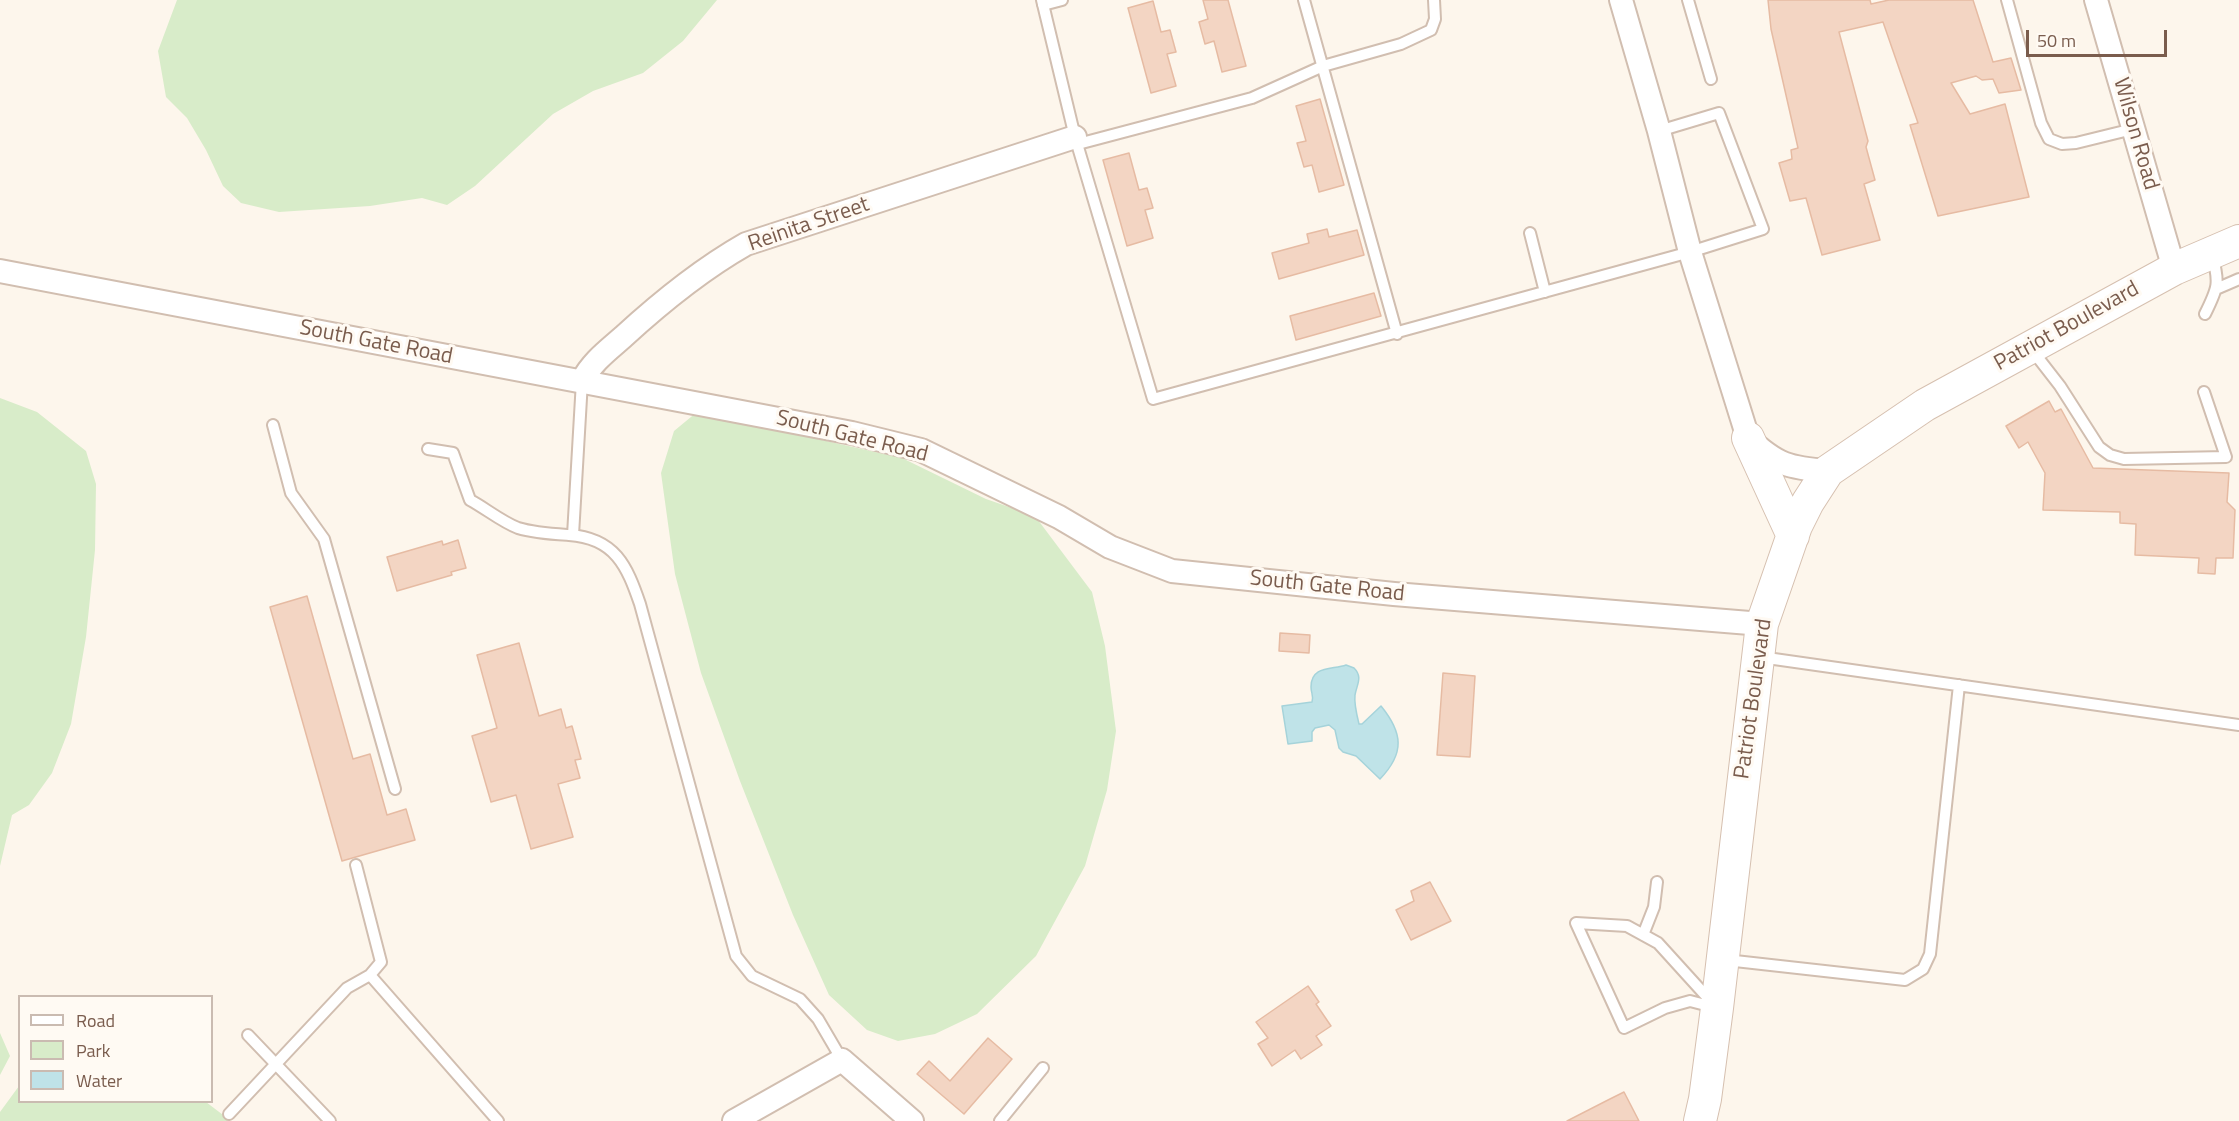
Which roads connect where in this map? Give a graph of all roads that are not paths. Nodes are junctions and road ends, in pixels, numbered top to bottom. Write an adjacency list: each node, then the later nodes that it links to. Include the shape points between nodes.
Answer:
1 (1062, 0): 8 (lane)
2 (1304, 0): 9 (lane)
3 (1434, 0): 9 (lane, via 1431,30 1401,44)
4 (1621, 0): 12 (street)
5 (1689, 0): 10 (lane)
6 (2007, 0): 11 (lane, via 2041,123 2049,139 2062,144 2076,143)
7 (2096, 0): 11 (street, Wilson Road)
8 (1043, 3): 13 (lane)
9 (1323, 66): 13 (lane, via 1252,98); 23 (lane)
10 (1711, 79)
11 (2133, 129): 17 (street, Wilson Road)
12 (1659, 131): 16 (street); 16 (lane, via 1719,113 1763,229)
13 (1077, 141): 23 (lane, via 1153,399); 25 (street, Reinita Street, via 746,244 645,316 590,366)
14 (1530, 233): 21 (lane)
15 (2225, 247): 17 (street, Patriot Boulevard); 20 (lane)
16 (1690, 252): 21 (lane); 28 (street)
17 (2174, 269): 24 (street, Patriot Boulevard)
18 (0, 271): 25 (street, South Gate Road)
19 (2239, 279): 20 (lane)
20 (2216, 289): 22 (lane)
21 (1545, 292): 23 (lane)
22 (2205, 314)
23 (1397, 334)
24 (2030, 347): 26 (lane, via 2099,447 2124,459 2226,457); 30 (street, Patriot Boulevard, via 1925,405)
25 (582, 381): 31 (lane); 33 (street, South Gate Road, via 921,450 1059,516 1110,547 1172,571)
26 (2204, 392)
27 (273, 425): 37 (lane, via 291,493 324,538)
28 (1748, 438): 30 (street, via 1779,462 1796,469); 32 (street)
29 (428, 449): 31 (lane, via 453,453 470,500 518,528)
30 (1828, 471): 32 (street, Patriot Boulevard, via 1808,502)
31 (573, 535): 45 (lane, via 596,540 619,556 630,577 736,956 752,976 800,999 818,1019)
32 (1792, 539): 33 (street, Patriot Boulevard)
33 (1762, 624): 34 (street, Patriot Boulevard)
34 (1757, 657): 35 (lane); 41 (street, Patriot Boulevard)
35 (1959, 685): 36 (lane); 41 (lane, via 1930,954 1923,969 1905,980)
36 (2239, 725)
37 (395, 789)
38 (356, 865): 42 (lane, via 381,962)
39 (1657, 882): 40 (lane, via 1654,907)
40 (1643, 935): 43 (lane, via 1658,944); 43 (lane, via 1627,926 1576,923 1624,1028 1690,1001)
41 (1723, 960): 43 (street, Patriot Boulevard)
42 (370, 975): 46 (lane, via 347,988); 50 (lane)
43 (1717, 1008): 54 (street, Patriot Boulevard)
44 (248, 1035): 46 (lane)
45 (842, 1060): 51 (street); 52 (street)
46 (276, 1065): 48 (lane); 49 (lane)
47 (1043, 1068): 53 (lane)
48 (229, 1114)
49 (330, 1121)
50 (498, 1121)
51 (734, 1121)
52 (912, 1121)
53 (1000, 1121)
54 (1700, 1121)

